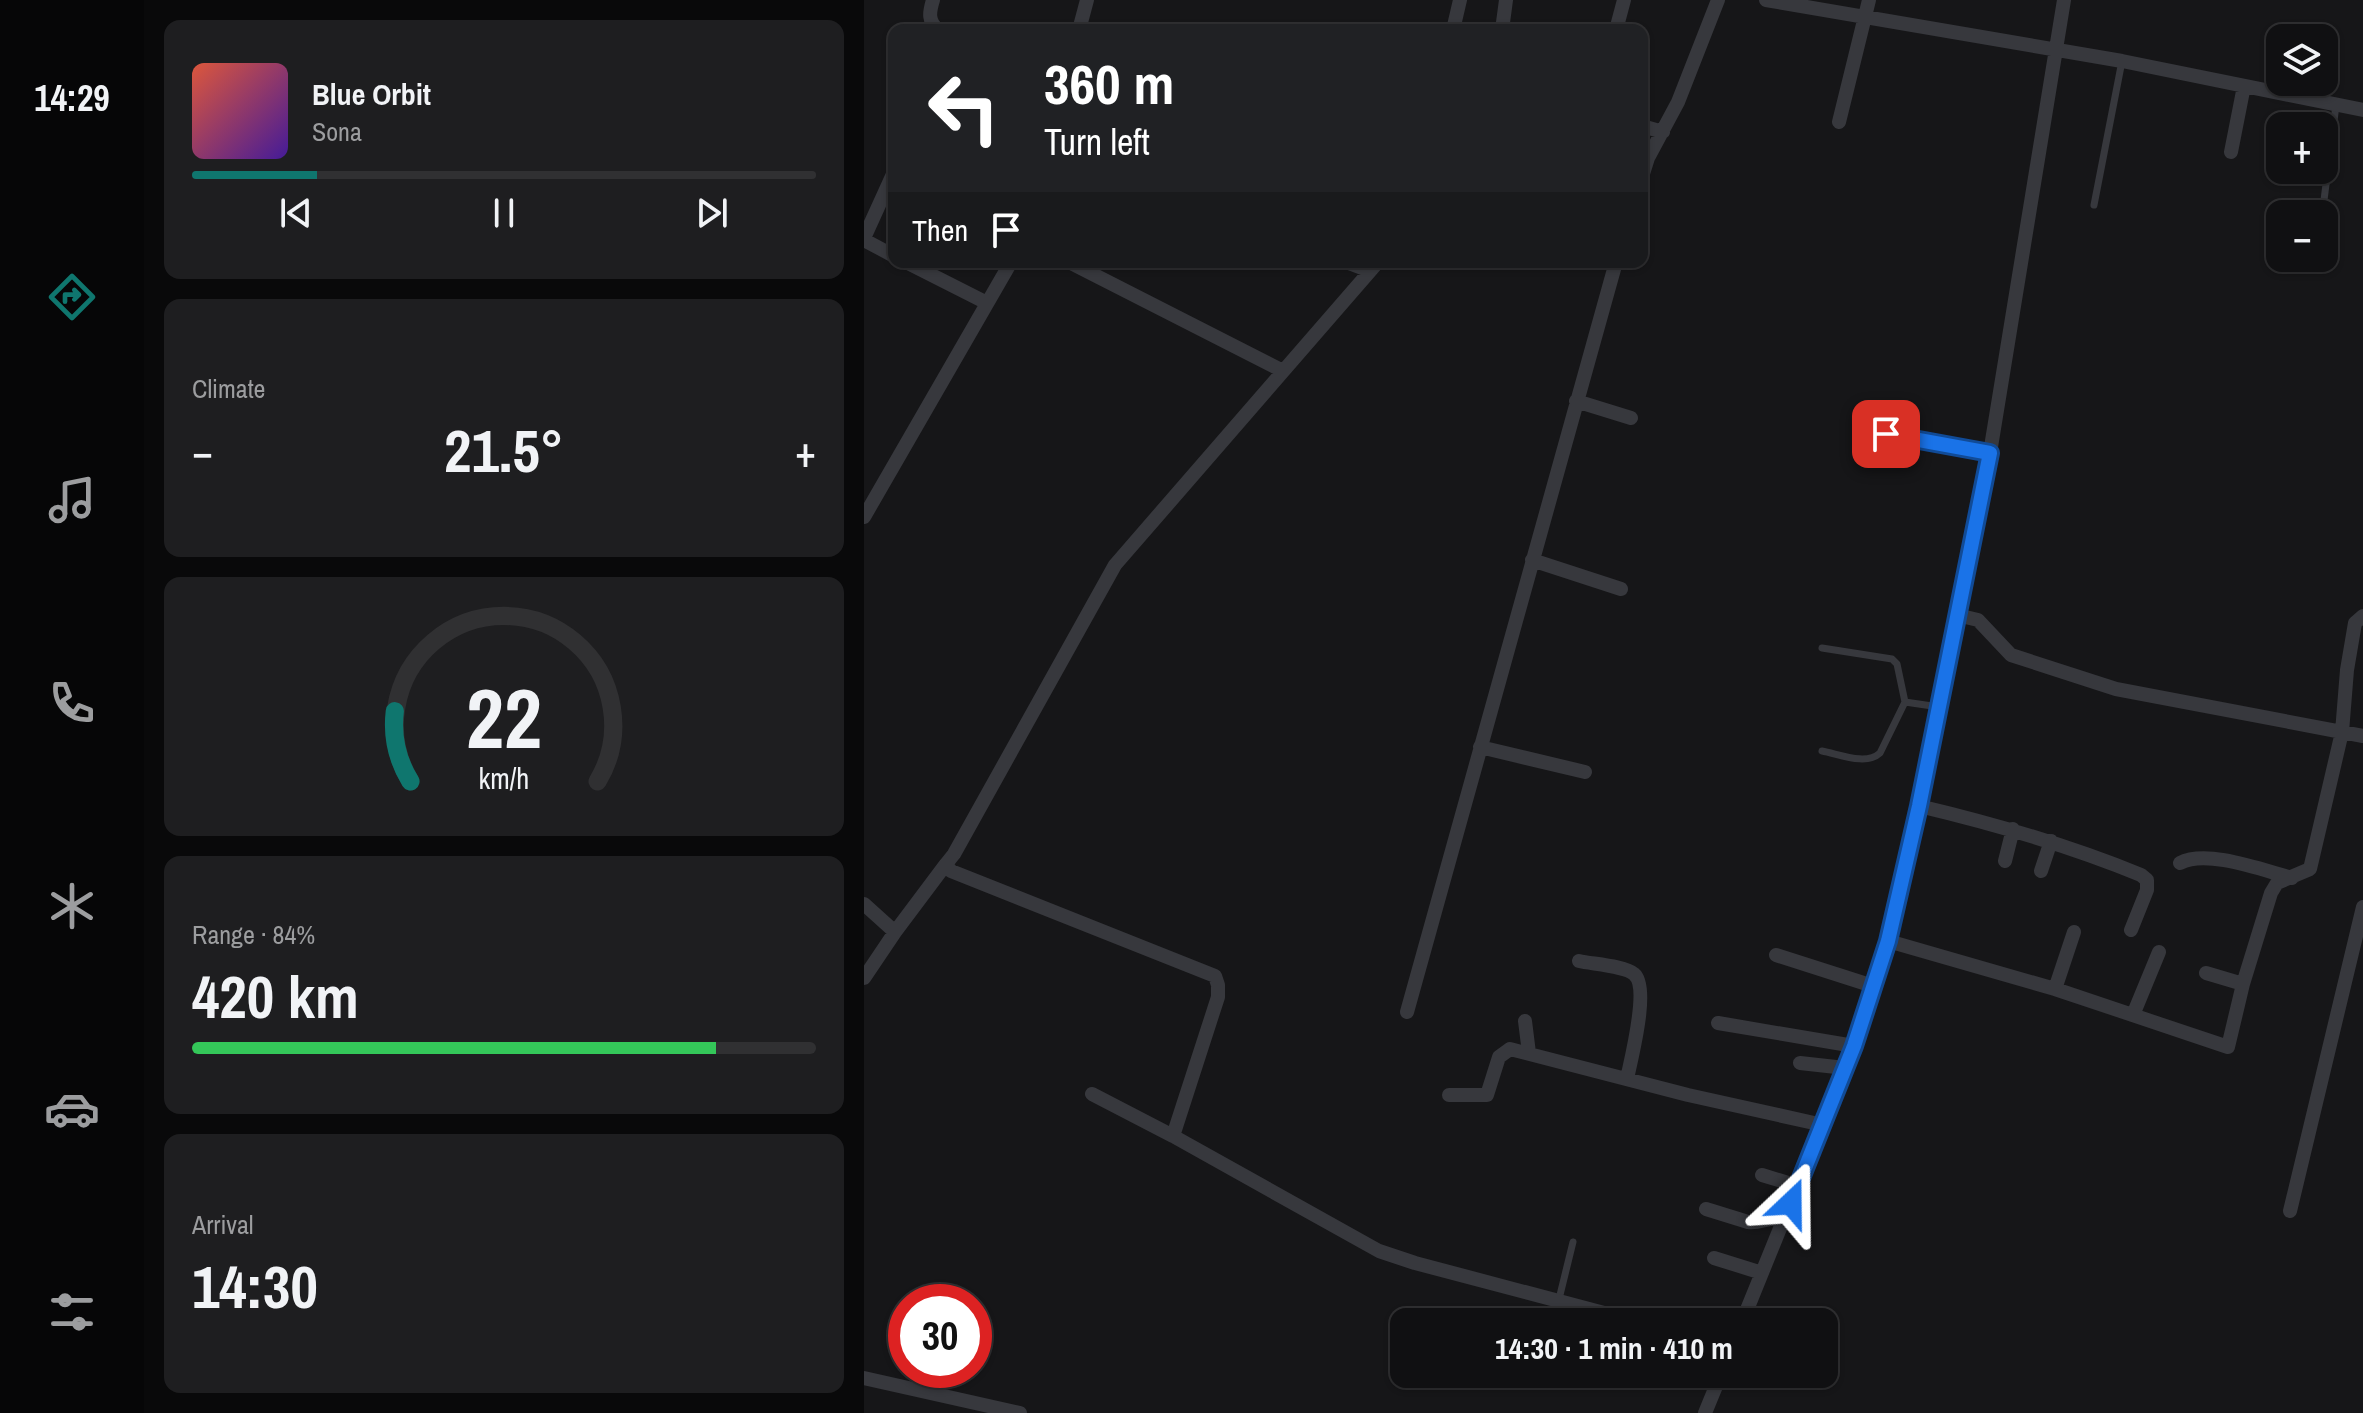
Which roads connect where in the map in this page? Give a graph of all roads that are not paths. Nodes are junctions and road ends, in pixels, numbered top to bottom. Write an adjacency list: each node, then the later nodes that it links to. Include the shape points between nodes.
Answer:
1 (933, 0): 11 (street)
2 (1087, 0): 12 (street)
3 (1460, 0): 13 (street)
4 (1506, 0): 14 (street)
5 (1624, 0): 15 (street)
6 (1718, 0): 23 (street)
7 (1766, 0): 10 (street)
8 (1869, 0): 10 (street)
9 (2064, 0): 16 (street)
10 (1865, 17): 16 (street); 21 (street)
11 (932, 24)
12 (1081, 24)
13 (1454, 24)
14 (1503, 24)
15 (1618, 24)
16 (2056, 50): 17 (street); 41 (street)
17 (2122, 61): 18 (street); 28 (lane)
18 (2244, 86): 19 (street); 24 (street)
19 (2336, 105): 20 (street); 27 (lane)
20 (2363, 110)
21 (1839, 122)
22 (1648, 128): 23 (street)
23 (1663, 132): 25 (street)
24 (2231, 152)
25 (1648, 158)
26 (888, 185): 29 (street)
27 (2324, 200)
28 (2094, 205)
29 (864, 239): 30 (street)
30 (888, 253)
31 (918, 268): 36 (street)
32 (1007, 268): 36 (street)
33 (1081, 268): 37 (street)
34 (1372, 268): 37 (street)
35 (1614, 268): 38 (street)
36 (987, 303): 42 (street)
37 (1283, 371): 60 (street, via 1115,565)
38 (1576, 401): 39 (street); 43 (street)
39 (1631, 418)
40 (1860, 429): 41 (street)
41 (1990, 453): 45 (street)
42 (864, 517)
43 (1532, 560): 44 (street); 52 (street)
44 (1621, 589)
45 (1957, 615): 49 (street); 50 (street, via 1978,620 2011,655 2116,689)
46 (2363, 616): 50 (street, via 2355,623)
47 (1822, 648): 48 (lane, via 1892,659)
48 (1905, 702): 49 (lane); 53 (lane, via 1874,758)
49 (1939, 707): 55 (street)
50 (2342, 732): 51 (street); 62 (street, via 2310,869)
51 (2363, 736)
52 (1480, 747): 54 (street); 77 (street)
53 (1822, 751)
54 (1585, 772)
55 (1919, 806): 56 (street); 68 (street)
56 (2013, 829): 57 (street); 58 (street)
57 (2051, 841): 61 (street); 65 (street, via 2147,880)
58 (2005, 861)
59 (2180, 863): 62 (street, via 2209,858)
60 (946, 864): 66 (street); 89 (street, via 951,871 1215,976 1218,997)
61 (2041, 871)
62 (2292, 878): 74 (street, via 2277,883 2271,893)
63 (864, 904): 66 (street)
64 (2363, 907): 93 (street)
65 (2131, 930)
66 (895, 932): 73 (street)
67 (2074, 932): 76 (street)
68 (1888, 941): 75 (street); 76 (street)
69 (2159, 952): 78 (street)
70 (1776, 955): 75 (street)
71 (1579, 961): 85 (street, via 1623,969 1640,981)
72 (2206, 973): 74 (street)
73 (864, 978)
74 (2243, 984): 78 (street, via 2228,1047)
75 (1873, 986): 81 (street)
76 (2055, 989): 78 (street)
77 (1407, 1012)
78 (2133, 1015)
79 (1525, 1021): 82 (street)
80 (1718, 1023): 81 (street)
81 (1854, 1046): 84 (street)
82 (1529, 1053): 85 (street); 87 (street, via 1503,1052 1487,1095)
83 (1800, 1063): 84 (street)
84 (1845, 1068): 88 (street)
85 (1627, 1079): 88 (street)
86 (1092, 1094): 89 (street)
87 (1449, 1095)
88 (1823, 1125): 91 (street)
89 (1173, 1136): 98 (street, via 1379,1251)
90 (1762, 1175): 91 (street)
91 (1798, 1186): 94 (street)
92 (1706, 1209): 94 (street, via 1755,1223)
93 (2290, 1211)
94 (1784, 1219): 97 (street)
95 (1573, 1242): 98 (lane)
96 (1714, 1258): 97 (street)
97 (1762, 1273): 100 (street)
98 (1559, 1299): 99 (street)
99 (1590, 1308)
100 (1748, 1308)
101 (864, 1378): 103 (street)
102 (1715, 1388): 104 (street)
103 (1020, 1413)
104 (1705, 1413)

